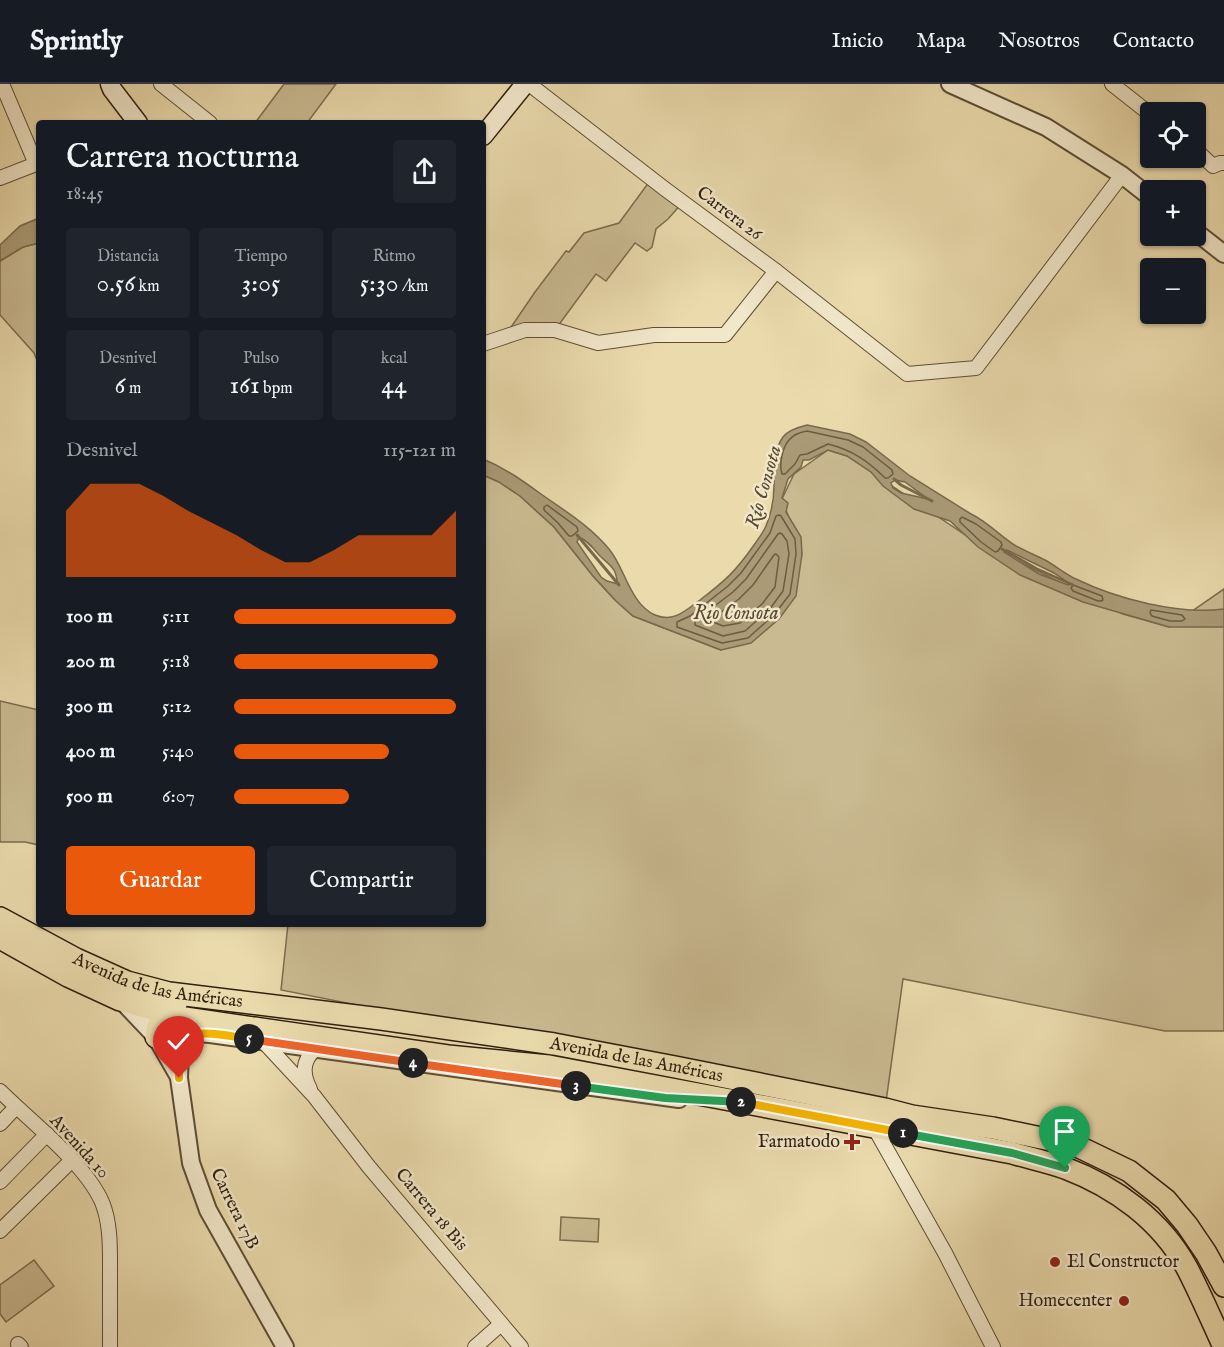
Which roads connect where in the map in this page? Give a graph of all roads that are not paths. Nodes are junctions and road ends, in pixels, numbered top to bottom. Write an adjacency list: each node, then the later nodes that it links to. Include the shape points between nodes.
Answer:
1 (2, 84): 14 (street, via 36,164)
2 (110, 84): 8 (main road)
3 (161, 84): 9 (street)
4 (527, 84): 10 (main road); 18 (street, Carrera 26)
5 (950, 84): 13 (street, via 1046,127)
6 (1112, 84): 7 (street)
7 (1140, 106)
8 (136, 120)
9 (206, 120)
10 (486, 132)
11 (1206, 159): 12 (street, via 1213,166)
12 (1224, 163)
13 (1122, 175): 15 (street); 18 (street, Carrera 26, via 976,368 907,374)
14 (0, 178)
15 (1140, 189)
16 (1206, 240): 17 (street)
17 (1224, 254)
18 (776, 271): 19 (street, via 725,335 654,335 598,343 555,330 525,330)
19 (486, 343)
20 (0, 918): 23 (main road, Avenida de las Américas, via 127,982 169,993)
21 (0, 938): 22 (main road, Avenida de las Américas)
22 (120, 1000): 24 (main road, Avenida de las Américas); 27 (street, Carrera 17B)
23 (248, 1003): 24 (main road, via 231,1007 186,1003); 26 (main road, Avenida de las Américas)
24 (165, 1012): 25 (main road, Avenida de las Américas); 27 (main road)
25 (245, 1027): 28 (street, Carrera 18 Bis); 29 (main road, Avenida de las Américas)
26 (470, 1032): 29 (main road, via 465,1047 378,1038); 34 (main road, Avenida de las Américas, via 675,1066)
27 (156, 1037): 30 (street, Carrera 17B)
28 (263, 1041): 29 (street, Carrera 18 Bis); 30 (street, Carrera 17B, via 194,1033 180,1049); 32 (street, Carrera 18 Bis)
29 (324, 1044): 32 (street, Carrera 18 Bis, via 307,1057 304,1070); 36 (main road, Avenida de las Américas, via 549,1066)
30 (179, 1078): 44 (street, Carrera 17B, via 196,1180 208,1210)
31 (0, 1091): 33 (street, Avenida 10)
32 (314, 1096): 42 (street, Carrera 18 Bis)
33 (16, 1107): 35 (street); 37 (street, Avenida 10)
34 (912, 1116): 36 (main road, via 878,1116); 41 (main road, Avenida de las Américas, via 1075,1145 1129,1171 1166,1200 1187,1225)
35 (0, 1124)
36 (874, 1127): 47 (street); 48 (main road, Avenida de las Américas, via 1012,1153 1065,1168 1111,1190 1144,1214 1168,1239 1186,1267)
37 (47, 1134): 38 (street, Avenida 10); 39 (street)
38 (72, 1160): 40 (street); 43 (street, Avenida 10, via 102,1203 109,1230)
39 (0, 1182)
40 (0, 1231)
41 (1224, 1286)
42 (501, 1324): 45 (street); 46 (street, Carrera 18 Bis)
43 (110, 1347)
44 (285, 1347)
45 (475, 1347)
46 (521, 1347)
47 (993, 1347)
48 (1224, 1347)

